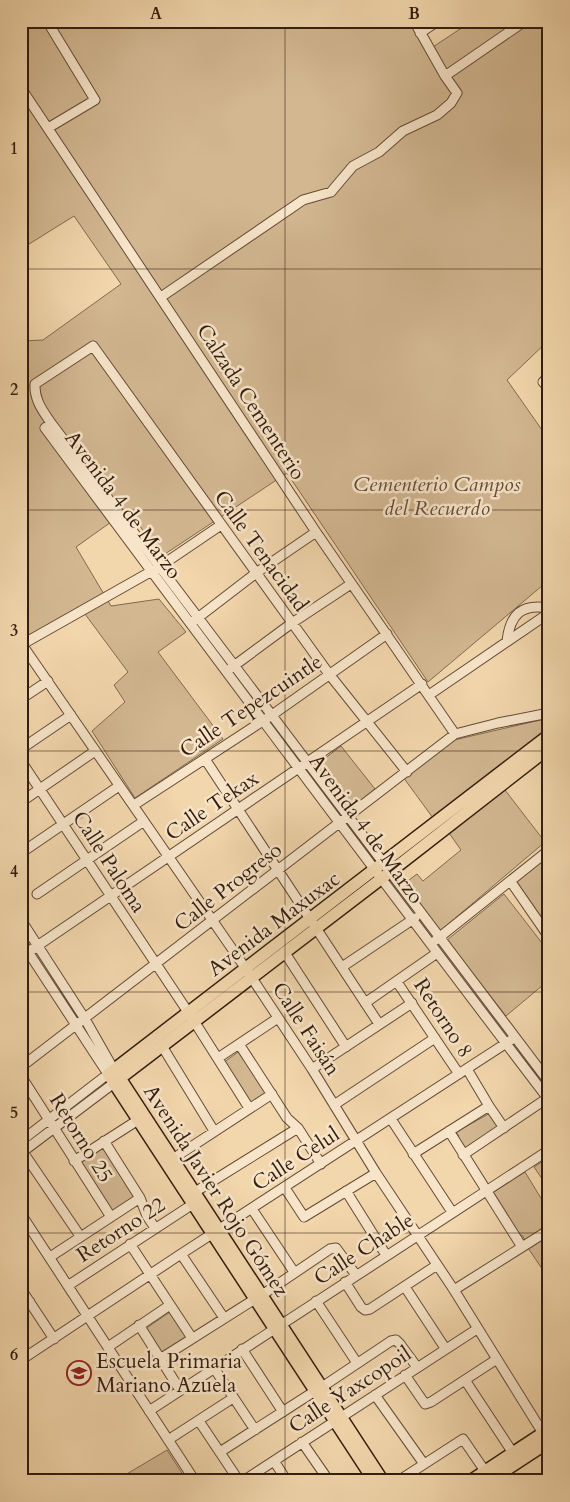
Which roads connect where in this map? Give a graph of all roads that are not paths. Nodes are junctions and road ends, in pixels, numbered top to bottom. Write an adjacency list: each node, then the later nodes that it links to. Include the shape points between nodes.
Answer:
1 (47, 21): 8 (street, via 95,100)
2 (414, 21): 5 (street)
3 (438, 21): 5 (street)
4 (525, 21): 6 (street)
5 (420, 32): 6 (street)
6 (445, 76): 9 (street, via 457,93 437,115 403,131 379,152 353,166 331,192 303,200)
7 (21, 88): 8 (street, Calzada Cementerio)
8 (48, 128): 9 (street, Calzada Cementerio)
9 (162, 298): 13 (street, Calzada Cementerio)
10 (93, 346): 11 (street, Avenida 4 de Marzo, via 35,384 34,394 51,423 45,428 72,457); 12 (street, Calle Tenacidad)
11 (121, 523): 14 (street, Avenida 4 de Marzo); 15 (street, Avenida 4 de Marzo)
12 (221, 525): 14 (street); 16 (street, Calle Tenacidad)
13 (316, 532): 16 (street); 17 (street, Calzada Cementerio)
14 (159, 567): 15 (street); 20 (street, Avenida 4 de Marzo)
15 (151, 572): 22 (street, Avenida 4 de Marzo); 25 (street)
16 (256, 573): 20 (street); 21 (street, Calle Tenacidad)
17 (351, 584): 21 (street); 23 (street, Calzada Cementerio)
18 (549, 608): 24 (street, via 528,608 519,612 511,620)
19 (549, 613): 24 (street)
20 (199, 617): 22 (street); 26 (street, Avenida 4 de Marzo)
21 (292, 623): 26 (street); 28 (street, Calle Tenacidad)
22 (191, 624): 27 (street, Avenida 4 de Marzo)
23 (387, 634): 28 (street, Calle Tepezcuintle); 30 (street, Calzada Cementerio)
24 (507, 641): 31 (street)
25 (22, 644): 29 (street, Calle Faisán)
26 (235, 665): 27 (street); 35 (street, Avenida 4 de Marzo)
27 (227, 671): 36 (street, Avenida 4 de Marzo)
28 (329, 674): 35 (street, Calle Tepezcuintle); 37 (street, Calle Tenacidad)
29 (48, 681): 32 (street); 34 (street, Calle Faisán)
30 (422, 684): 31 (street, Calzada Cementerio); 37 (street, Calle Tekax)
31 (429, 695): 38 (street, Calzada Cementerio)
32 (21, 699)
33 (549, 713): 38 (street)
34 (71, 715): 41 (street); 42 (street, Calle Faisán)
35 (272, 715): 36 (street, Calle Tepezcuintle); 45 (street, Avenida 4 de Marzo)
36 (263, 720): 43 (street, Calle Tepezcuintle); 46 (street, Avenida 4 de Marzo)
37 (366, 721): 45 (street, Calle Tekax); 47 (street, Calle Tenacidad)
38 (455, 734): 47 (street, Calle Progreso)
39 (549, 735): 62 (main road, Avenida Maxuxac)
40 (549, 748): 62 (main road, Avenida Maxuxac)
41 (21, 749)
42 (95, 752): 48 (street, Calle Faisán); 49 (street)
43 (205, 759): 51 (street, Calle Tepezcuintle); 52 (street)
44 (21, 761): 49 (street, Calle Paloma)
45 (308, 762): 46 (street, Calle Tekax); 53 (street, Avenida 4 de Marzo)
46 (299, 768): 52 (street, Calle Tekax); 55 (street, Avenida 4 de Marzo)
47 (407, 772): 53 (street, Calle Progreso)
48 (119, 786): 51 (street, Calle Faisán); 56 (street)
49 (40, 790): 50 (street); 56 (street, Calle Paloma)
50 (21, 802)
51 (134, 805): 54 (street, Calle Faisán)
52 (239, 809): 59 (street, Calle Tekax); 61 (street)
53 (349, 817): 55 (street, Calle Progreso); 62 (street, Avenida 4 de Marzo)
54 (144, 821): 59 (street, Calle Faisán); 60 (street)
55 (340, 824): 61 (street, Calle Progreso); 62 (street, Avenida 4 de Marzo)
56 (64, 825): 58 (street); 60 (street, Calle Paloma)
57 (549, 850): 63 (street)
58 (21, 853)
59 (169, 856): 65 (street, Calle Tekax); 69 (street, Calle Faisán)
60 (86, 859): 64 (street); 65 (street, Calle Paloma)
61 (279, 870): 69 (street, Calle Progreso); 70 (street)
62 (382, 872): 66 (street, Avenida 4 de Marzo); 68 (street, Avenida 4 de Marzo); 70 (main road, Avenida Maxuxac)
63 (510, 882): 71 (street); 72 (street)
64 (37, 894)
65 (110, 896): 75 (street, Calle Tekax); 79 (street, Calle Paloma)
66 (421, 914): 68 (street); 72 (street, Avenida 4 de Marzo)
67 (21, 920): 75 (street, Avenida Javier Rojo Gómez)
68 (412, 920): 74 (street, Avenida 4 de Marzo); 80 (street)
69 (213, 921): 79 (street, Calle Progreso); 81 (street, Calle Faisán)
70 (312, 925): 76 (main road, Avenida Maxuxac); 80 (street); 81 (main road, Avenida Maxuxac)
71 (549, 937)
72 (440, 938): 74 (street); 90 (street, Avenida 4 de Marzo)
73 (21, 941): 77 (street, Avenida Javier Rojo Gómez)
74 (430, 944): 78 (street, Avenida 4 de Marzo)
75 (38, 945): 77 (street, Calle Tekax); 87 (street, Avenida Javier Rojo Gómez)
76 (285, 953): 81 (main road, Avenida Maxuxac); 95 (street)
77 (25, 954): 88 (street, Avenida Javier Rojo Gómez)
78 (437, 954): 82 (street); 93 (street, Avenida 4 de Marzo)
79 (156, 965): 85 (street, Calle Paloma); 87 (street, Calle Progreso)
80 (342, 967): 84 (street)
81 (249, 973): 85 (main road, Avenida Maxuxac); 86 (street, Calle Faisán)
82 (398, 982): 83 (street, Retorno 8); 84 (street)
83 (412, 1002): 89 (street); 91 (street, Retorno 8)
84 (365, 1003): 89 (street)
85 (191, 1017): 94 (main road, Avenida Maxuxac); 96 (main road, Avenida Maxuxac); 97 (street, Calle Paloma)
86 (278, 1018): 92 (street); 99 (street, Calle Faisán)
87 (85, 1019): 88 (street, Calle Progreso); 103 (street, Avenida Javier Rojo Gómez)
88 (77, 1024): 98 (street, Calle Progreso); 103 (street, Avenida Javier Rojo Gómez)
89 (379, 1024): 95 (street)
90 (515, 1037): 93 (street, Calle Celul); 104 (street, Avenida 4 de Marzo)
91 (435, 1038): 101 (street, Retorno 8); 109 (street)
92 (239, 1044): 97 (street); 106 (street)
93 (506, 1044): 100 (street, Calle Celul); 107 (street, Avenida 4 de Marzo)
94 (162, 1046): 96 (main road, Avenida Maxuxac); 117 (street)
95 (346, 1047): 99 (street)
96 (138, 1058): 103 (main road, Avenida Maxuxac)
97 (218, 1058): 111 (street, Calle Paloma)
98 (21, 1067)
99 (312, 1069): 109 (street, Calle Faisán)
100 (467, 1069): 101 (street, Calle Celul); 110 (street)
101 (459, 1074): 112 (street, Calle Celul)
102 (21, 1076): 114 (street, Retorno 25)
103 (114, 1076): 105 (street, Avenida Maxuxac); 108 (street, Avenida Maxuxac); 113 (main road, Avenida Javier Rojo Gómez); 127 (main road, Avenida Javier Rojo Gómez)
104 (549, 1082)
105 (84, 1093): 108 (street); 114 (street, Avenida Maxuxac)
106 (272, 1094): 111 (street); 115 (street, via 287,1118)
107 (548, 1098): 116 (street)
108 (90, 1100): 114 (street, Avenida Maxuxac)
109 (334, 1105): 121 (street, Calle Faisán)
110 (489, 1106): 116 (street); 118 (street)
111 (249, 1108): 117 (street)
112 (391, 1119): 121 (street, Calle Celul); 124 (street)
113 (138, 1120): 120 (street); 127 (main road, Avenida Javier Rojo Gómez)
114 (51, 1124): 119 (street, Avenida Maxuxac); 123 (street, Avenida Maxuxac); 126 (street, Retorno 25)
115 (298, 1128): 128 (street); 133 (street)
116 (504, 1128): 125 (street)
117 (214, 1131): 127 (street)
118 (449, 1131): 124 (street); 125 (street)
119 (21, 1141)
120 (104, 1141): 126 (street); 134 (street)
121 (356, 1141): 128 (street, Calle Celul); 129 (street, Calle Faisán)
122 (549, 1150): 132 (street, Calle Chable)
123 (22, 1152): 144 (street)
124 (413, 1154): 137 (street)
125 (463, 1154): 132 (street)
126 (74, 1161): 139 (street, Retorno 25)
127 (169, 1161): 133 (main road, Avenida Javier Rojo Gómez); 135 (main road, Avenida Javier Rojo Gómez)
128 (321, 1164): 130 (street, Calle Celul)
129 (376, 1172): 131 (street); 143 (street, Calle Faisán)
130 (285, 1188): 131 (street, via 304,1217); 136 (street, Calle Celul)
131 (346, 1191): 148 (street)
132 (486, 1191): 137 (street, Calle Chable); 146 (street)
133 (194, 1192): 142 (main road, Avenida Javier Rojo Gómez)
134 (140, 1198): 139 (street); 140 (street)
135 (193, 1204): 140 (street, Retorno 22); 142 (main road, Avenida Javier Rojo Gómez)
136 (252, 1209): 142 (street, Calle Celul); 151 (street)
137 (452, 1212): 143 (street, Calle Chable)
138 (21, 1215): 149 (street)
139 (111, 1217): 144 (street)
140 (155, 1228): 145 (street, Retorno 22)
141 (549, 1230): 146 (street)
142 (216, 1232): 147 (street, Calle Celul); 159 (main road, Avenida Javier Rojo Gómez)
143 (416, 1235): 148 (street, Calle Chable); 150 (street, Calle Faisán)
144 (80, 1236): 149 (street)
145 (130, 1244): 152 (street); 155 (street, Retorno 22)
146 (522, 1247): 158 (street)
147 (181, 1254): 152 (street, Calle Celul); 165 (street)
148 (386, 1255): 153 (street, Calle Chable)
149 (50, 1256): 155 (street)
150 (438, 1265): 156 (street); 158 (street, Calle Faisán)
151 (294, 1272): 153 (street, via 336,1248); 159 (street)
152 (150, 1275): 162 (street); 164 (street, Calle Celul)
153 (356, 1276): 154 (street, Calle Chable)
154 (344, 1282): 156 (street, via 365,1310); 160 (street, Calle Chable)
155 (69, 1285): 164 (street)
156 (405, 1287): 172 (street)
157 (21, 1289): 161 (street)
158 (454, 1290): 168 (street, Calle Faisán)
159 (258, 1297): 165 (street); 167 (main road, Avenida Javier Rojo Gómez)
160 (316, 1301): 167 (street, Calle Chable); 177 (street)
161 (30, 1302): 163 (street); 170 (street)
162 (170, 1306): 166 (street); 169 (street)
163 (21, 1308)
164 (88, 1316): 170 (street, Calle Celul); 171 (street)
165 (224, 1318): 169 (street)
166 (139, 1325): 171 (street); 174 (street)
167 (277, 1326): 173 (street, Calle Chable); 182 (main road, Avenida Javier Rojo Gómez)
168 (477, 1329): 172 (street, Calle Yaxcopoil); 175 (street, Calle Faisán)
169 (192, 1338): 174 (street)
170 (54, 1339): 176 (street, Calle Celul)
171 (108, 1347): 186 (street)
172 (445, 1348): 178 (street, Calle Yaxcopoil)
173 (242, 1349): 179 (street, Calle Chable); 187 (street)
174 (160, 1359): 183 (street)
175 (497, 1359): 181 (street); 191 (street, Calle Faisán)
176 (21, 1360)
177 (358, 1363): 178 (street, via 396,1340); 182 (street)
178 (417, 1367): 180 (street, Calle Yaxcopoil)
179 (214, 1368): 183 (street, Calle Chable); 185 (street)
180 (405, 1375): 181 (street, via 426,1404); 184 (street, Calle Yaxcopoil)
181 (465, 1380): 195 (street)
182 (318, 1389): 187 (street); 188 (main road, Avenida Javier Rojo Gómez)
183 (180, 1390): 186 (street, Calle Chable)
184 (374, 1395): 188 (street, Calle Yaxcopoil); 197 (street)
185 (233, 1398): 189 (street); 190 (street)
186 (149, 1411): 192 (street)
187 (283, 1412): 190 (street)
188 (338, 1418): 193 (street, Calle Yaxcopoil); 204 (main road, Avenida Javier Rojo Gómez); 205 (main road, Avenida Javier Rojo Gómez)
189 (199, 1420): 192 (street); 194 (street)
190 (255, 1430): 194 (street)
191 (547, 1438): 195 (main road); 198 (main road)
192 (168, 1440): 199 (street)
193 (302, 1442): 196 (street, Calle Yaxcopoil); 203 (street)
194 (220, 1452): 200 (street)
195 (513, 1453): 198 (main road)
196 (274, 1461): 201 (street, Calle Yaxcopoil); 202 (street)
197 (424, 1464): 198 (street, via 463,1440); 206 (street)
198 (487, 1476): 207 (main road)
199 (195, 1481)
200 (239, 1481)
201 (243, 1481)
202 (287, 1481)
203 (329, 1481)
204 (374, 1481)
205 (383, 1481)
206 (398, 1481)
207 (470, 1481)

